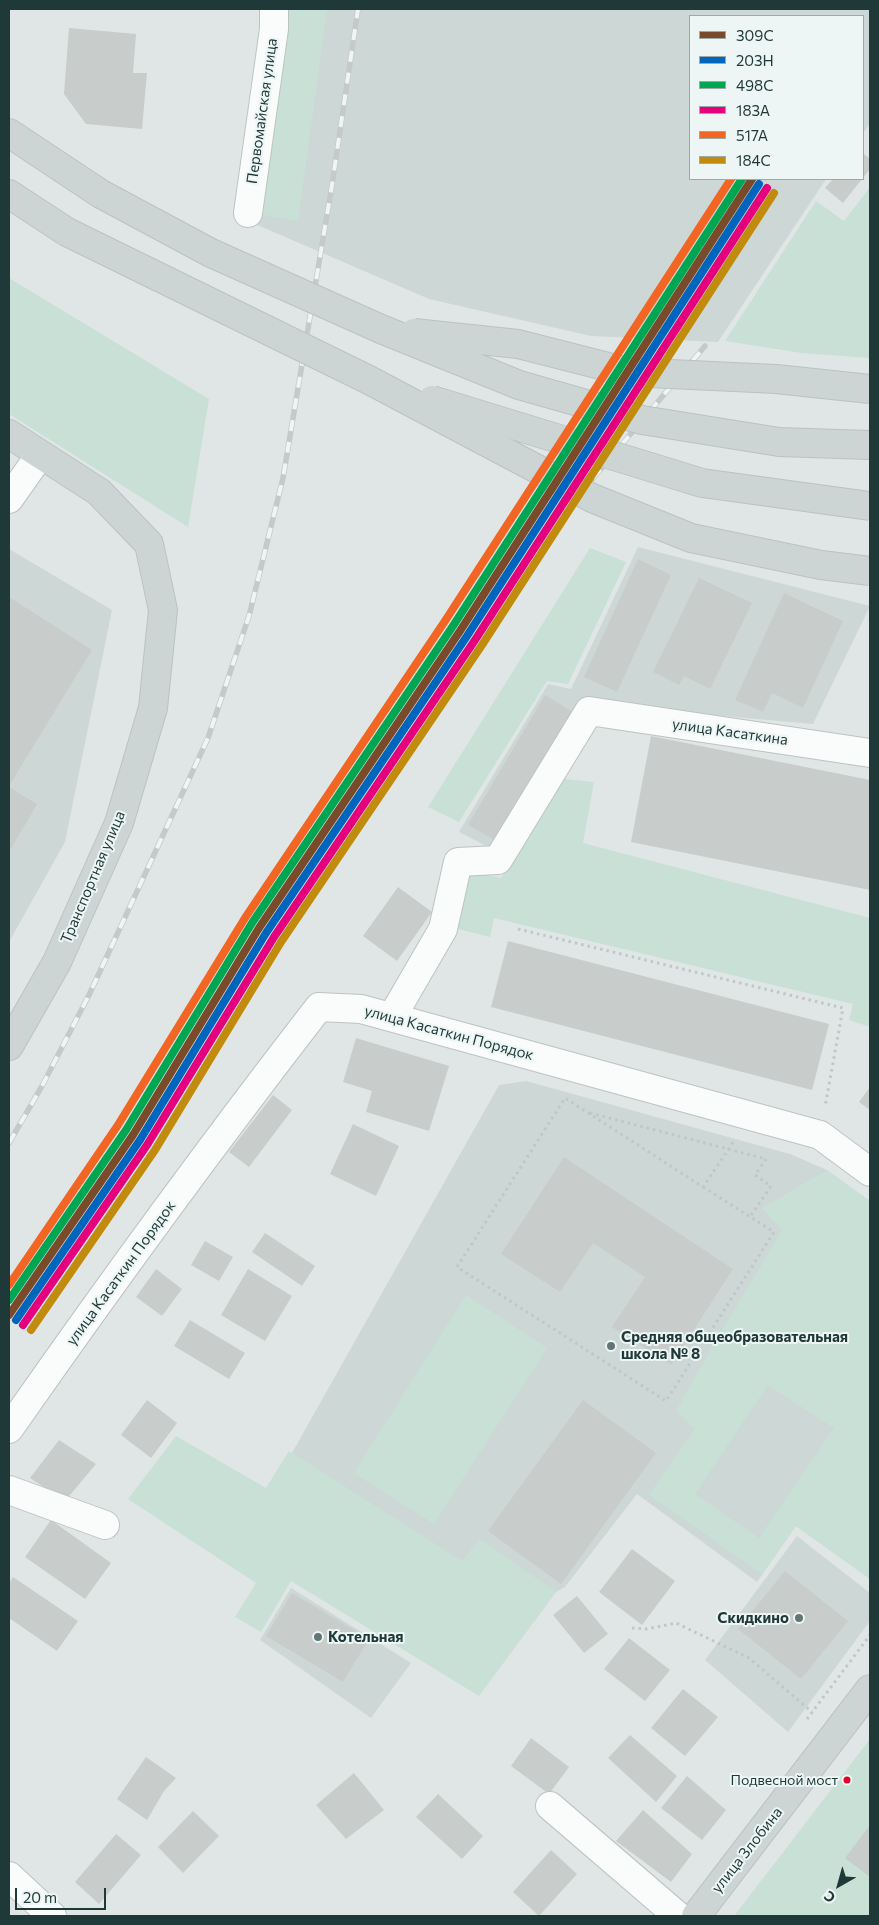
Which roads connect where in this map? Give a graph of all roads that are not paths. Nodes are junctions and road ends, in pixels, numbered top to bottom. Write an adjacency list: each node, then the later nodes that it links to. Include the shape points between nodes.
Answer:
1 (274, 9): 4 (street, Первомайская улица, via 274,29)
2 (9, 133): 5 (main road, bridge, via 101,194 211,253)
3 (9, 194): 6 (main road, bridge, via 67,232)
4 (248, 213)
5 (381, 329): 7 (main road, bridge, via 518,344 628,372 776,379); 9 (main road, bridge, via 519,385 642,420 779,442)
6 (369, 380): 12 (main road, bridge, via 702,483); 13 (main road, bridge, via 592,498 691,538 821,565)
7 (870, 389)
8 (9, 434): 10 (main road, Транспортная улица)
9 (870, 445)
10 (40, 455): 11 (street); 16 (main road, Транспортная улица, via 99,492 149,544 163,610 154,708 119,823 57,962)
11 (9, 500)
12 (870, 506)
13 (870, 571)
14 (870, 753): 15 (street, улица Касаткина, via 589,711 498,860 458,862 443,929)
15 (392, 1017): 17 (street, улица Касаткин Порядок, via 820,1135); 18 (street, улица Касаткин Порядок, via 361,1009 319,1007 104,1295)
16 (9, 1046)
17 (870, 1172)
18 (9, 1429)
19 (9, 1490): 20 (street)
20 (105, 1525)
21 (870, 1689): 26 (main road, улица Злобина)
22 (550, 1806): 25 (street)
23 (9, 1876): 24 (street)
24 (52, 1916)
25 (678, 1916)
26 (696, 1916)

